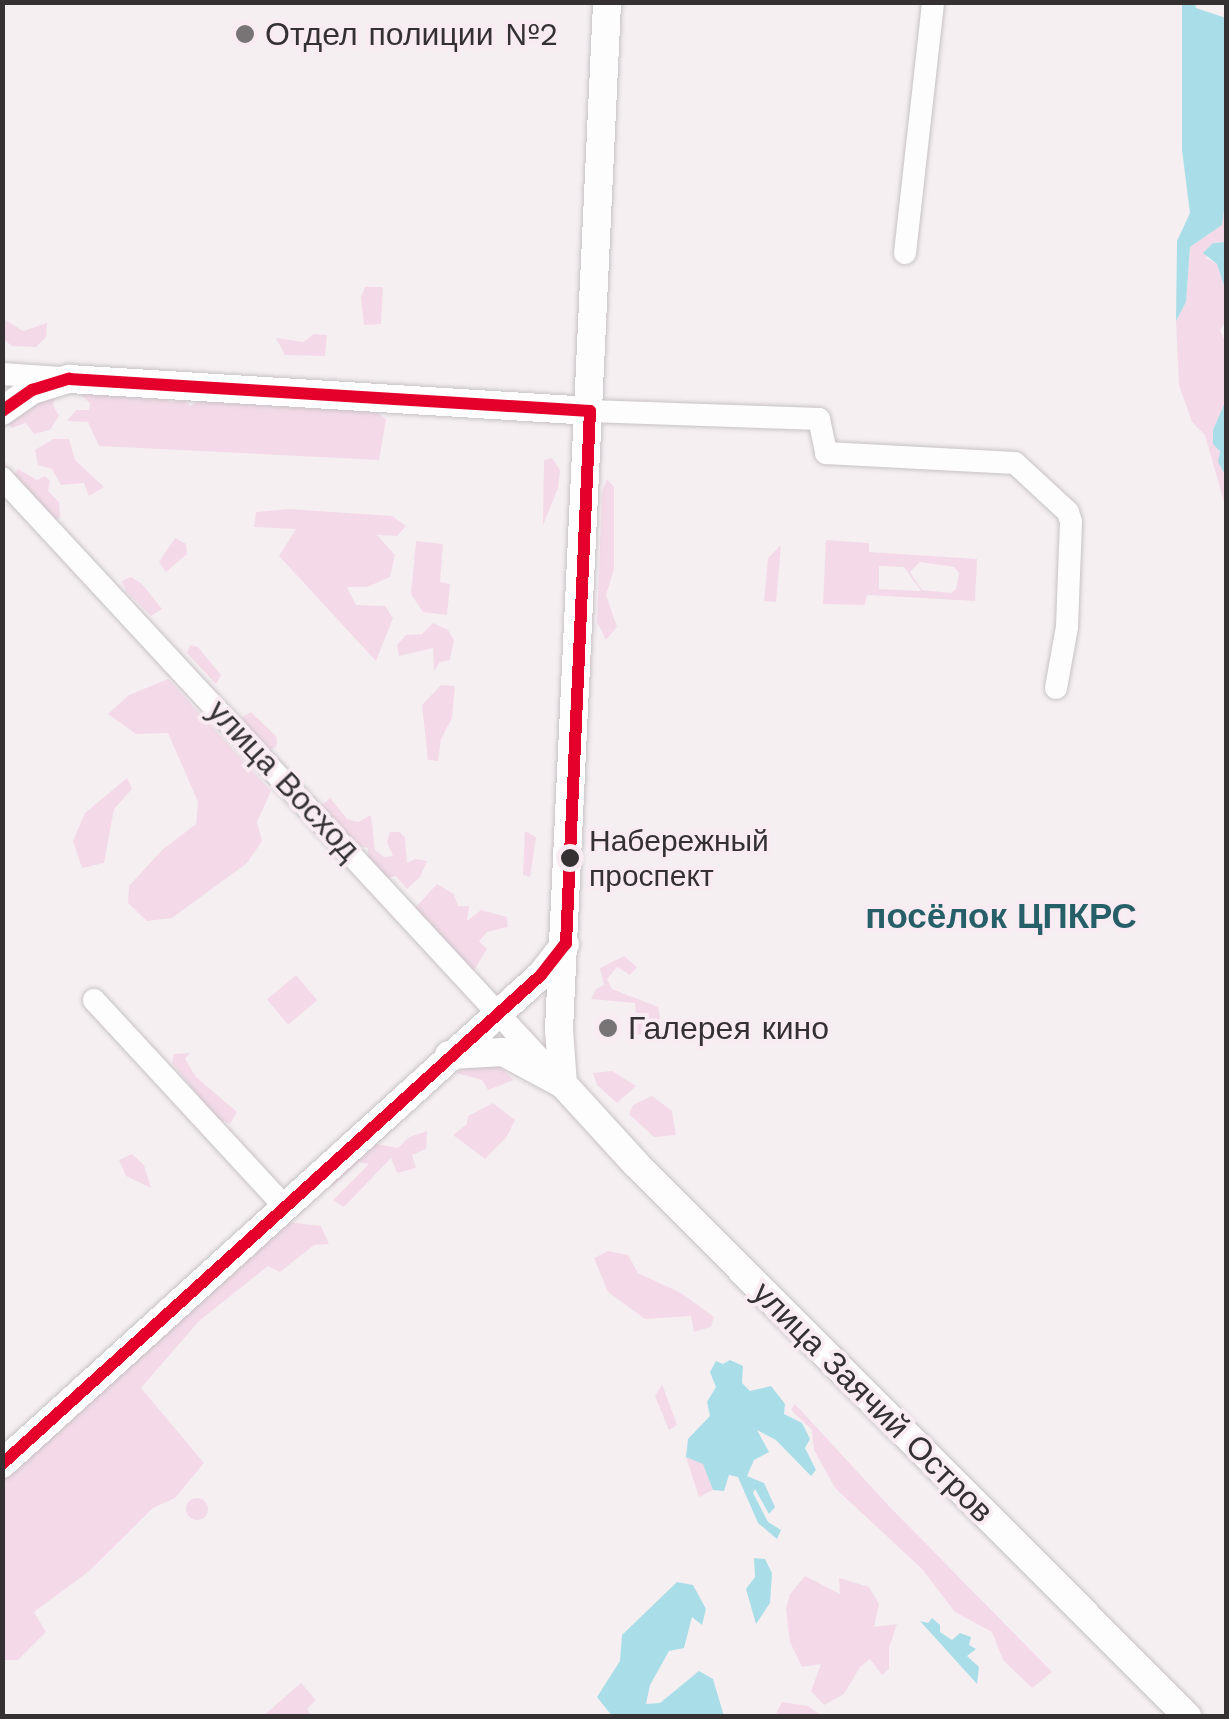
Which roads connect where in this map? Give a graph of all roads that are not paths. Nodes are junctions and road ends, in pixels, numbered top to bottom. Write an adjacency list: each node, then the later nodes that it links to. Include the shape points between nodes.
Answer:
1 (607, 2): 6 (main road)
2 (933, 2): 3 (street)
3 (905, 253)
4 (2, 374): 5 (street)
5 (69, 379): 6 (main road); 7 (main road, via 32,390)
6 (590, 410): 9 (street, via 819,419 826,453 1016,463 1071,522); 10 (main road)
7 (2, 411)
8 (2, 478): 12 (street, улица Восход)
9 (1056, 688)
10 (566, 943): 12 (main road); 14 (main road, via 559,1029)
11 (94, 1000): 15 (street)
12 (499, 1013): 13 (main road); 14 (street, улица Восход)
13 (448, 1056): 14 (main road, улица Заячий Остров, via 503,1052); 15 (main road)
14 (563, 1084): 17 (main road, улица Заячий Остров)
15 (285, 1206): 16 (main road)
16 (2, 1464)
17 (1186, 1716)

